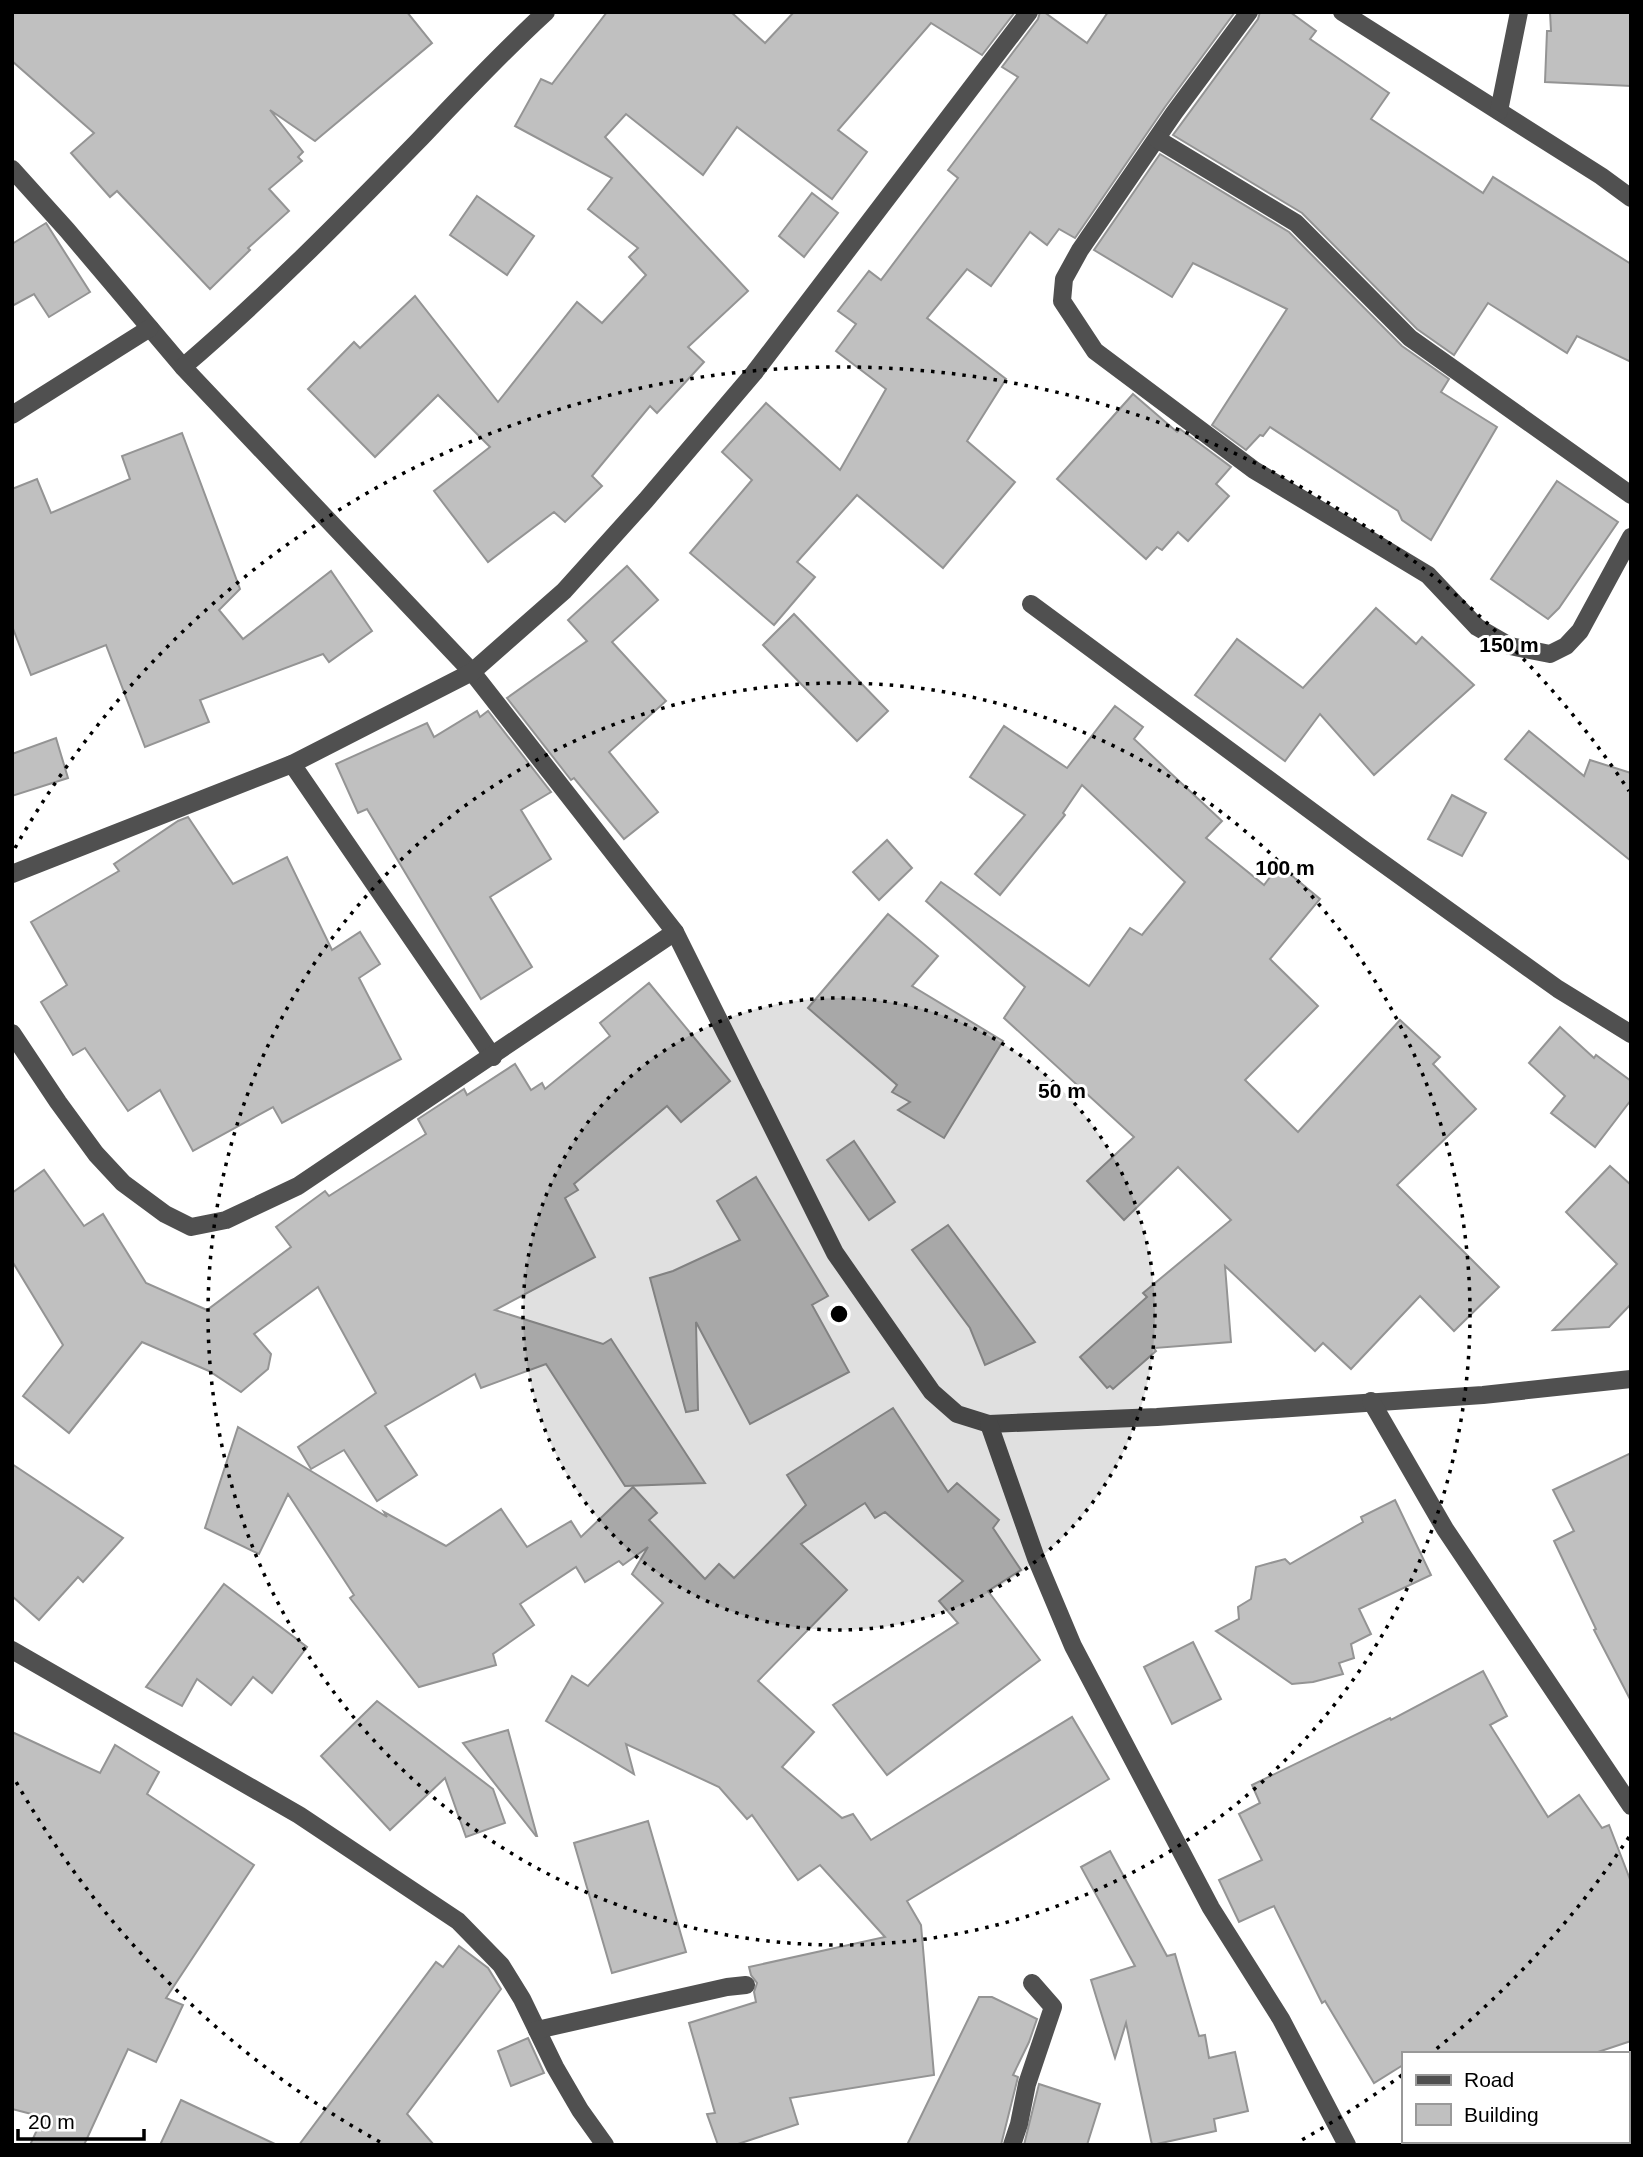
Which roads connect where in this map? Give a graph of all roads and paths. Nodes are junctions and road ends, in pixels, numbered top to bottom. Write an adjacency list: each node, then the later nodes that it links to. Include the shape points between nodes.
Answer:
1 (546, 12): 11 (street, via 248,311)
2 (1029, 12): 16 (street, via 754,373 564,591)
3 (1249, 12): 7 (street)
4 (1342, 12): 6 (street)
5 (1519, 12): 6 (street)
6 (1499, 111): 9 (street)
7 (1157, 139): 13 (street, via 1296,223 1410,338); 14 (street, via 1064,279 1062,301 1096,351 1254,470 1428,575 1477,627 1510,646 1550,654 1566,646 1580,631)
8 (12, 169): 10 (street)
9 (1631, 198)
10 (150, 328): 11 (street); 12 (street)
11 (183, 367): 16 (street)
12 (12, 415)
13 (1631, 495)
14 (1631, 537)
15 (1031, 604): 21 (street, via 1360,847 1547,981)
16 (472, 671): 17 (street); 19 (street)
17 (292, 764): 18 (street); 22 (street)
18 (12, 874)
19 (675, 932): 22 (street); 25 (street, via 835,1253 932,1392 957,1415)
20 (12, 1033): 22 (street, via 96,1154 123,1182 165,1214 191,1227 226,1220 298,1186)
21 (1631, 1034)
22 (493, 1057)
23 (1631, 1379): 24 (street)
24 (1371, 1401): 25 (street); 27 (street, via 1445,1529)
25 (989, 1424): 33 (street, via 1035,1558 1073,1646 1211,1908 1281,2019)
26 (12, 1650): 30 (street, via 299,1815 458,1921 501,1965)
27 (1631, 1806)
28 (1032, 1983): 32 (street, via 1053,2007)
29 (746, 1985): 30 (street)
30 (537, 2030): 31 (street)
31 (605, 2145)
32 (1012, 2145)
33 (1347, 2145)

